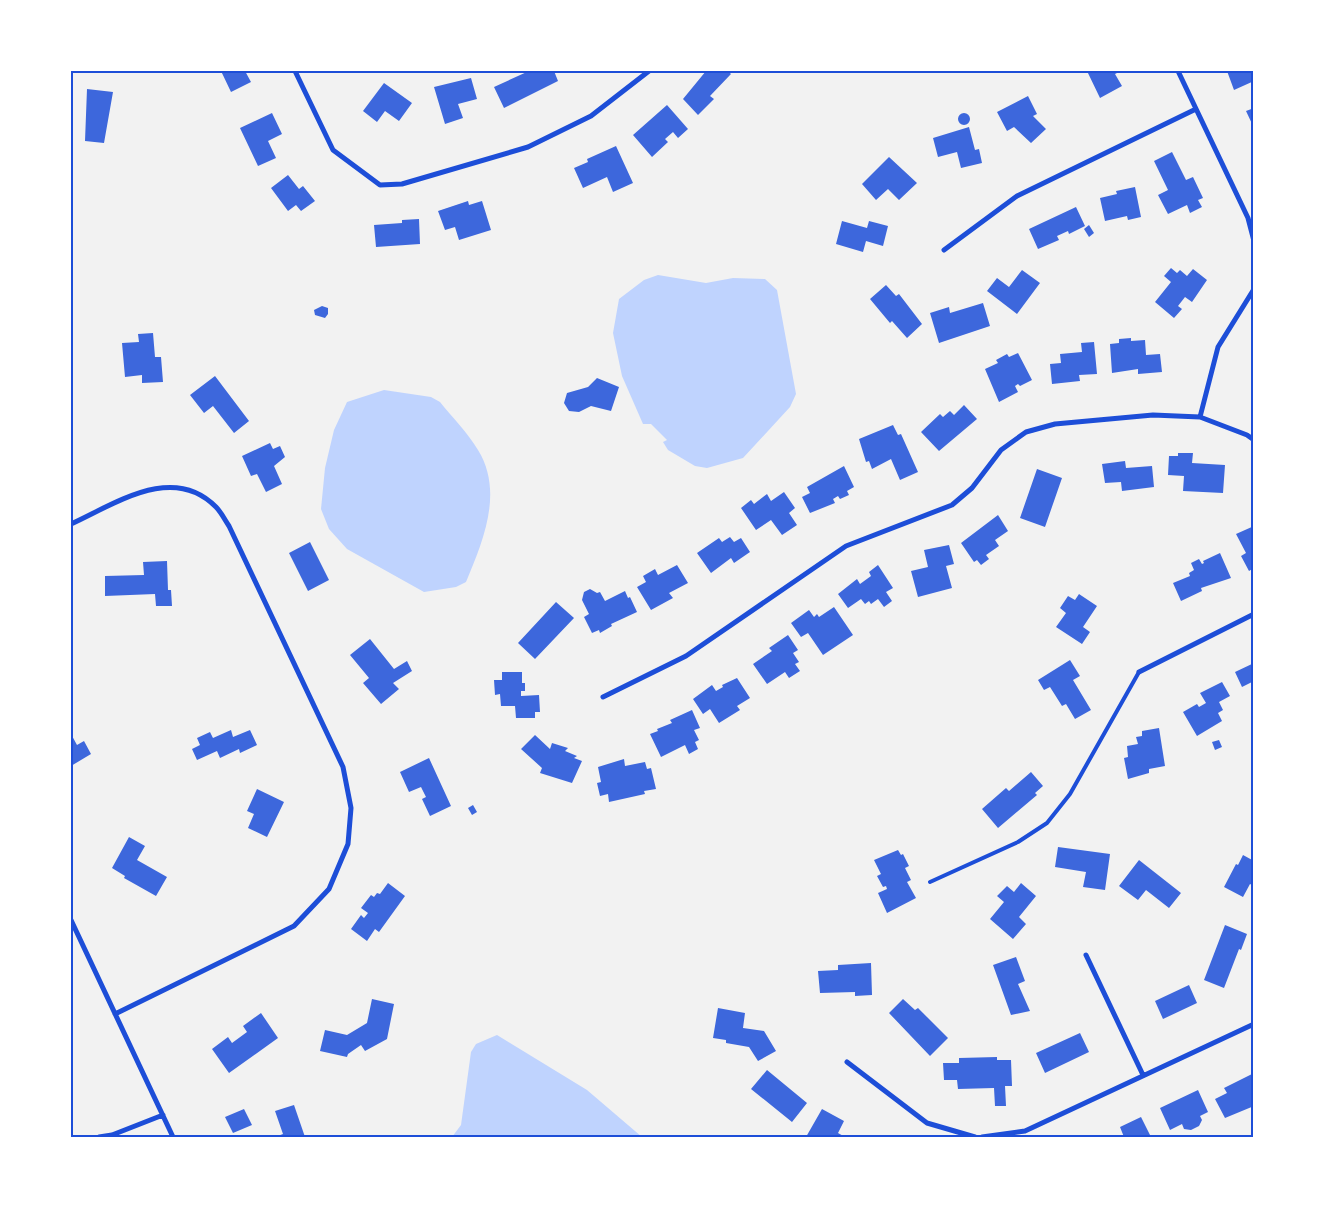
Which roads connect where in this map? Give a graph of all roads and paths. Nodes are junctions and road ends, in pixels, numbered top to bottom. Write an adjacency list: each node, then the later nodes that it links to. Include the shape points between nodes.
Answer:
1 (295, 71): 2 (street, via 333,150 380,186 402,184 528,147 590,116)
2 (649, 71)
3 (1178, 71): 4 (street)
4 (1196, 109): 5 (street, via 1248,218); 6 (street, via 1017,196)
5 (1254, 241)
6 (944, 250)
7 (1254, 289): 8 (street, via 1218,347)
8 (1200, 417): 9 (street); 13 (street, via 1153,414 1055,424 1026,432 1001,450 972,488 952,505 846,546 686,656)
9 (1254, 440)
10 (71, 524): 17 (street, via 150,488 172,487 195,492 216,507 229,526 344,768 351,808 348,844 329,889 294,926)
11 (1254, 614): 12 (street)
12 (1138, 672): 14 (lane, via 1070,794 1047,823 1018,842)
13 (603, 698)
14 (930, 882)
15 (71, 920): 17 (street)
16 (1086, 955): 20 (street)
17 (115, 1014): 21 (street)
18 (1254, 1024): 20 (street)
19 (847, 1062): 24 (street, via 927,1123)
20 (1143, 1075): 25 (street, via 1025,1131)
21 (163, 1115): 22 (street, via 112,1136); 23 (street)
22 (99, 1137)
23 (173, 1137)
24 (975, 1137)
25 (982, 1137)

